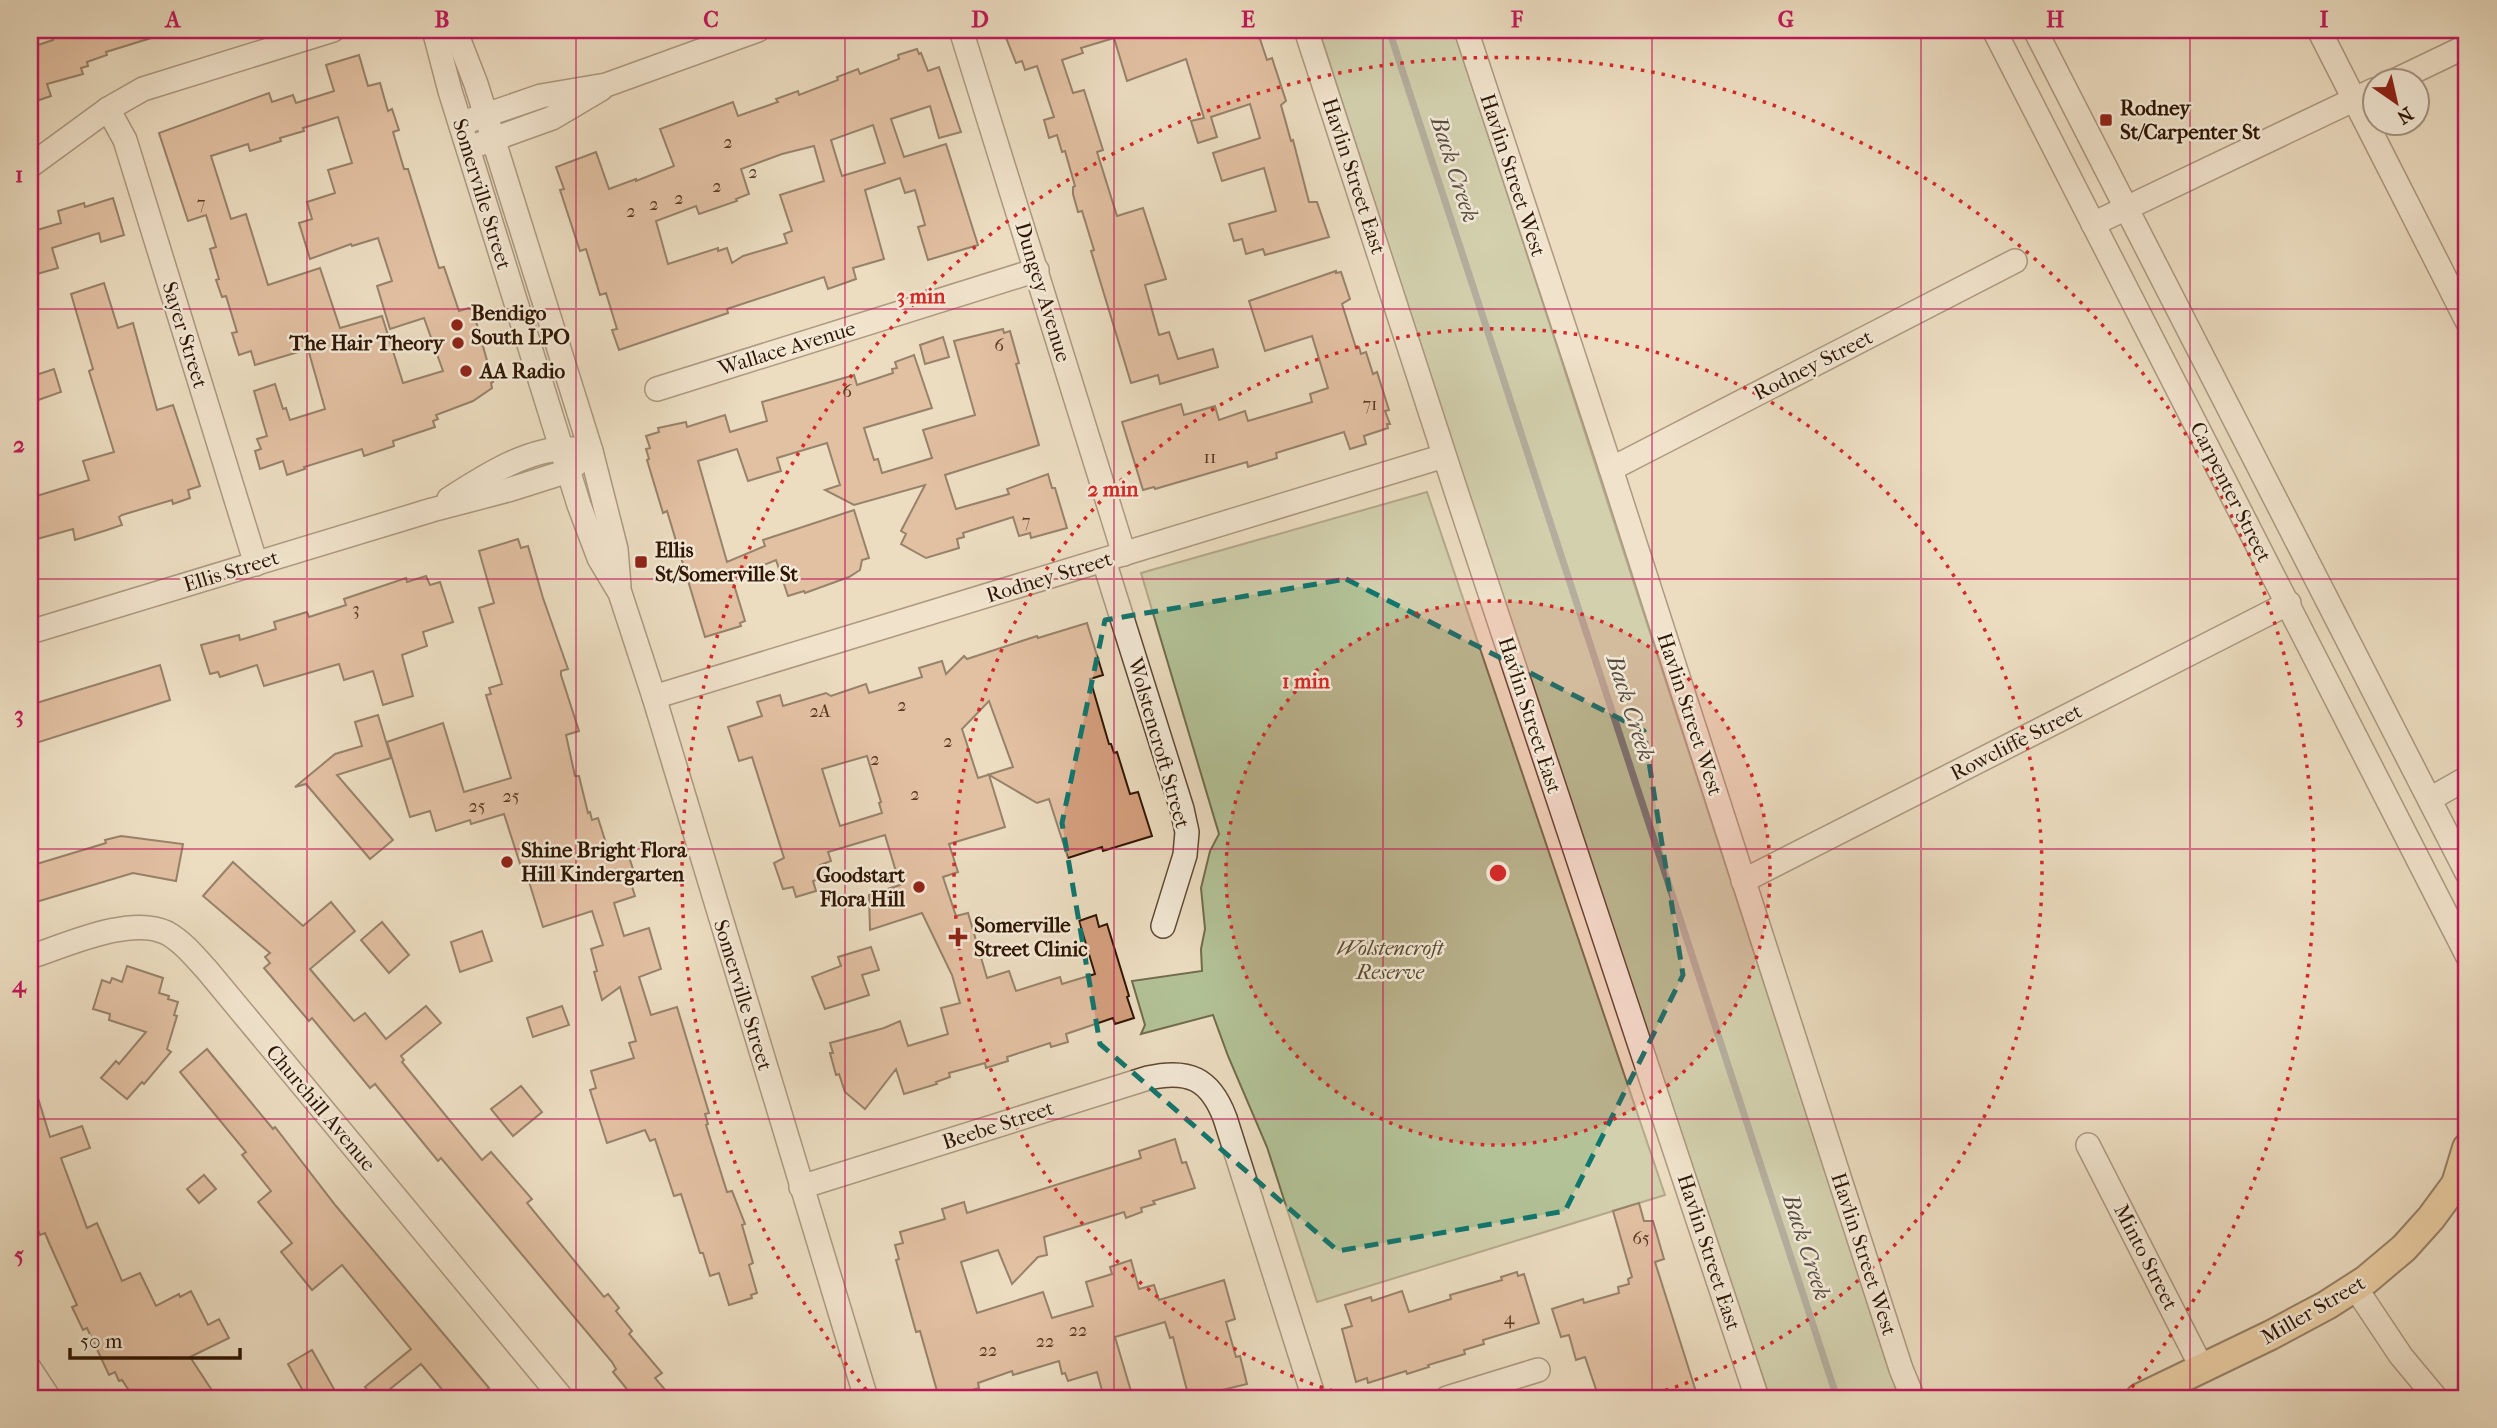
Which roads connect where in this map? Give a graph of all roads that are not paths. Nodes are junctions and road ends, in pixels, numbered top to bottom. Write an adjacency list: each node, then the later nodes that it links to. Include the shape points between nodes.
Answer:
1 (332, 30): 16 (street, via 143,89)
2 (434, 30): 18 (street, Somerville Street)
3 (455, 30): 17 (street, Somerville Street)
4 (758, 30): 13 (street)
5 (961, 30): 26 (street, Dungey Avenue)
6 (1306, 30): 31 (street, Havlin Street East)
7 (1466, 30): 32 (street, Havlin Street West)
8 (1994, 30): 24 (street, Carpenter Street)
9 (2035, 30): 23 (street, Carpenter Street)
10 (2319, 30): 14 (street)
11 (2467, 47): 12 (street)
12 (2426, 66)
13 (606, 85): 17 (street, via 541,96); 20 (street, via 563,113)
14 (2360, 89)
15 (2360, 97): 23 (street)
16 (108, 109): 22 (street); 36 (street, Sayer Street, via 125,140)
17 (485, 115): 18 (street); 20 (street, Somerville Street)
18 (461, 124): 21 (street, Somerville Street)
19 (2383, 136): 27 (street)
20 (493, 139): 21 (street); 30 (street, Somerville Street)
21 (468, 148): 29 (street, Somerville Street)
22 (30, 166)
23 (2126, 207): 24 (street); 42 (street, Carpenter Street)
24 (2093, 224): 38 (street, Carpenter Street)
25 (2015, 261): 32 (street, Rodney Street)
26 (1037, 270): 28 (street, Wallace Avenue); 35 (street, Dungey Avenue)
27 (2467, 321)
28 (657, 389)
29 (561, 448): 30 (street, Ellis Street); 33 (street, Somerville Street); 34 (street, Ellis Street, via 494,469)
30 (591, 451): 33 (street, Ellis Street); 37 (street, Somerville Street, via 616,549)
31 (1444, 456): 35 (street, Rodney Street); 62 (street, Havlin Street East)
32 (1611, 469): 44 (street, Havlin Street West)
33 (568, 471): 34 (street, Ellis Street); 37 (street, Somerville Street, via 598,558)
34 (432, 510): 36 (street, Ellis Street)
35 (1114, 558): 40 (street, Rodney Street); 45 (street, Wolstencroft Street, via 1187,832 1185,855)
36 (256, 564): 39 (street, Ellis Street)
37 (620, 593): 40 (street, Somerville Street)
38 (2289, 603): 44 (street, Rowcliffe Street); 46 (street, Carpenter Street)
39 (30, 632)
40 (654, 696): 51 (street, Somerville Street)
41 (2467, 778): 42 (street)
42 (2430, 799): 43 (street, Carpenter Street)
43 (2467, 873)
44 (1743, 881): 63 (street, Havlin Street West)
45 (1163, 926)
46 (2467, 955)
47 (30, 957): 58 (street, Churchill Avenue, via 129,926 157,929 179,941)
48 (2088, 1145): 56 (street, Minto Street)
49 (2467, 1148): 50 (main road, Miller Street)
50 (2462, 1179): 52 (main road, Miller Street, via 2404,1248)
51 (800, 1187): 59 (street, Somerville Street); 60 (street, Beebe Street, via 1148,1078 1174,1074 1197,1080 1209,1090 1225,1118)
52 (2355, 1287): 53 (street); 56 (main road, Miller Street)
53 (2401, 1356): 65 (street); 66 (street)
54 (30, 1369): 57 (street)
55 (1538, 1370): 61 (street)
56 (2203, 1370): 64 (main road, Miller Street)
57 (49, 1398)
58 (562, 1398)
59 (866, 1398)
60 (1314, 1398)
61 (1447, 1398)
62 (1757, 1398)
63 (1913, 1398)
64 (2140, 1398)
65 (2421, 1398)
66 (2436, 1398)

